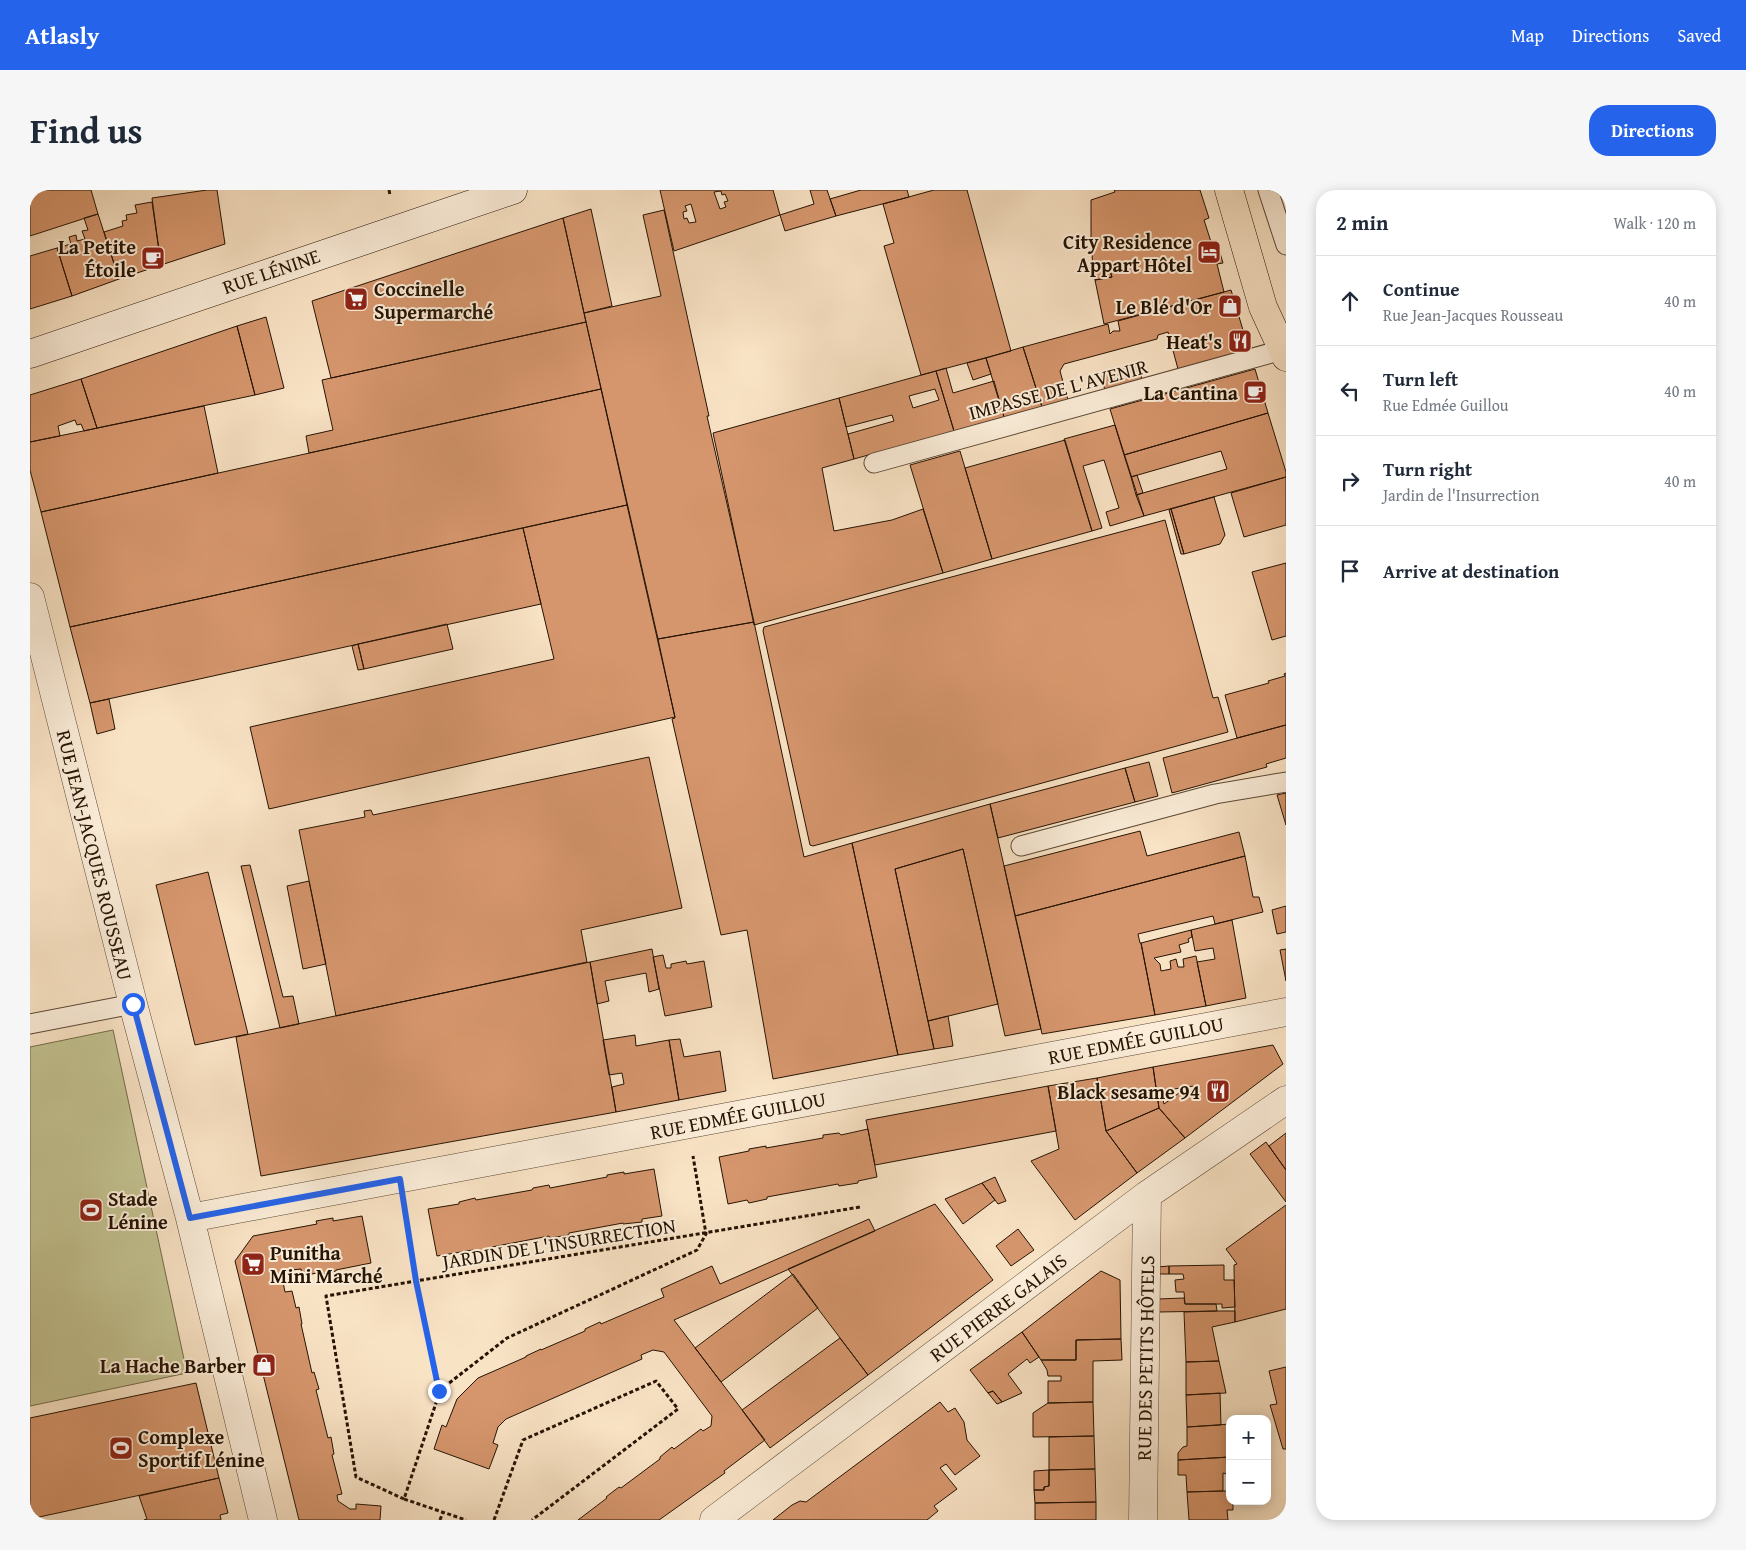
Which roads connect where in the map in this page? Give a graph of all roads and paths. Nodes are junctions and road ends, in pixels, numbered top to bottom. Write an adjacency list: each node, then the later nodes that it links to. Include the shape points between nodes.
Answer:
1 (389, 190): 5 (path)
2 (513, 190): 7 (street, RUE LÉNINE)
3 (1229, 190): 8 (main road, via 1263,307)
4 (1268, 190): 6 (lane)
5 (390, 195)
6 (1286, 245)
7 (30, 354)
8 (1284, 354): 9 (lane, IMPASSE DE L'AVENIR)
9 (874, 462)
10 (30, 596): 13 (street, RUE JEAN-JACQUES ROUSSEAU)
11 (1286, 782): 12 (lane, via 1215,794)
12 (1021, 846)
13 (133, 1004): 15 (lane); 21 (street, RUE JEAN-JACQUES ROUSSEAU)
14 (1286, 1012): 17 (street, RUE EDMÉE GUILLOU)
15 (30, 1024)
16 (1286, 1100): 19 (street, RUE PIERRE GALAIS)
17 (688, 1125): 18 (street, RUE EDMÉE GUILLOU); 22 (path, JARDIN DE L'INSURRECTION)
18 (400, 1179): 21 (street, RUE EDMÉE GUILLOU); 23 (path, JARDIN DE L'INSURRECTION)
19 (1147, 1195): 32 (street, RUE PIERRE GALAIS); 33 (street, RUE DES PETITS HÔTELS)
20 (860, 1207): 22 (path, JARDIN DE L'INSURRECTION)
21 (190, 1218): 27 (street, RUE JEAN-JACQUES ROUSSEAU)
22 (706, 1234): 23 (path, JARDIN DE L'INSURRECTION); 24 (path, JARDIN DE L'INSURRECTION, via 698,1250 507,1338)
23 (416, 1281): 24 (path, JARDIN DE L'INSURRECTION); 25 (path, JARDIN DE L'INSURRECTION, via 326,1296 356,1477)
24 (439, 1391): 25 (path, JARDIN DE L'INSURRECTION)
25 (404, 1499): 26 (path, JARDIN DE L'INSURRECTION)
26 (443, 1512): 28 (path); 29 (path, JARDIN DE L'INSURRECTION)
27 (263, 1520)
28 (440, 1520)
29 (466, 1520)
30 (494, 1520): 31 (path, via 523,1440 656,1381 678,1410)
31 (532, 1520)
32 (714, 1520)
33 (1143, 1520)

